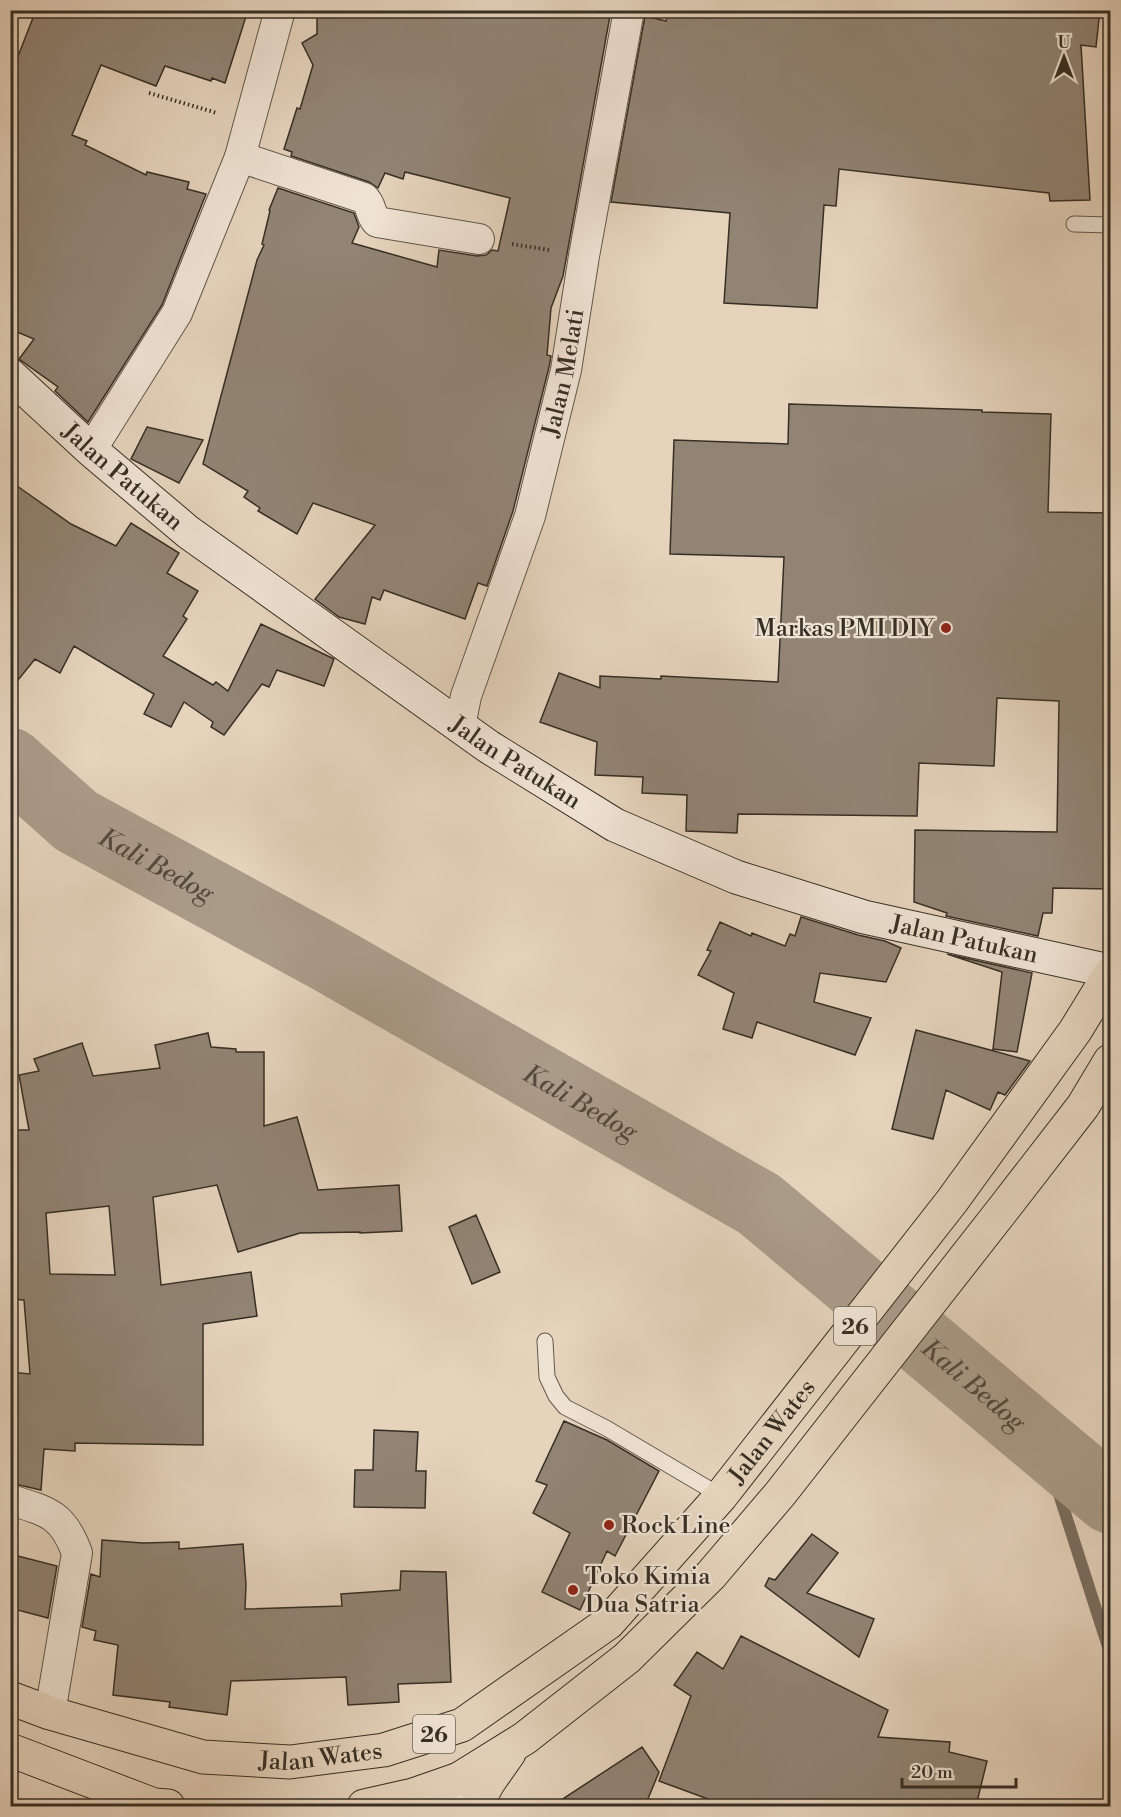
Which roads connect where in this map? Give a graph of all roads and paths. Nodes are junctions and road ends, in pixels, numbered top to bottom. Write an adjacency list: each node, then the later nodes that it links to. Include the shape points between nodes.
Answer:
1 (280, 10): 4 (street)
2 (629, 10): 9 (street, Jalan Melati)
3 (149, 93): 4 (path)
4 (249, 122): 5 (street)
5 (240, 156): 8 (street, via 364,198 377,222); 11 (street, via 177,313)
6 (1074, 224): 7 (lane)
7 (1110, 225)
8 (479, 239): 9 (path)
9 (584, 256): 12 (street, Jalan Melati, via 566,369 530,516 466,696)
10 (10, 375): 11 (main road, Jalan Patukan)
11 (91, 450): 12 (main road, Jalan Patukan, via 188,532)
12 (460, 726): 13 (main road, Jalan Patukan, via 615,825 736,877 864,917)
13 (1110, 972): 18 (highway, Jalan Wates / 26, via 1075,1031 952,1201)
14 (1110, 1061): 16 (highway, Jalan Wates / 26, via 1083,1106)
15 (1110, 1093): 16 (highway)
16 (1045, 1155): 22 (highway, Jalan Wates / 26, via 780,1494 711,1575 627,1658)
17 (546, 1341): 18 (lane, via 547,1377 565,1407)
18 (721, 1496): 21 (highway, Jalan Wates / 26, via 608,1623 462,1725 384,1750 290,1762 203,1757)
19 (10, 1500): 21 (street, via 41,1509 59,1520 70,1534 76,1553)
20 (10, 1698): 21 (highway, Jalan Wates / 26)
21 (50, 1713)
22 (513, 1746): 24 (highway, Jalan Wates / 26); 27 (highway)
23 (10, 1749): 26 (highway, via 154,1805)
24 (459, 1793): 25 (highway, Jalan Wates / 26, via 413,1795)
25 (390, 1804)
26 (168, 1806)
27 (476, 1806)

